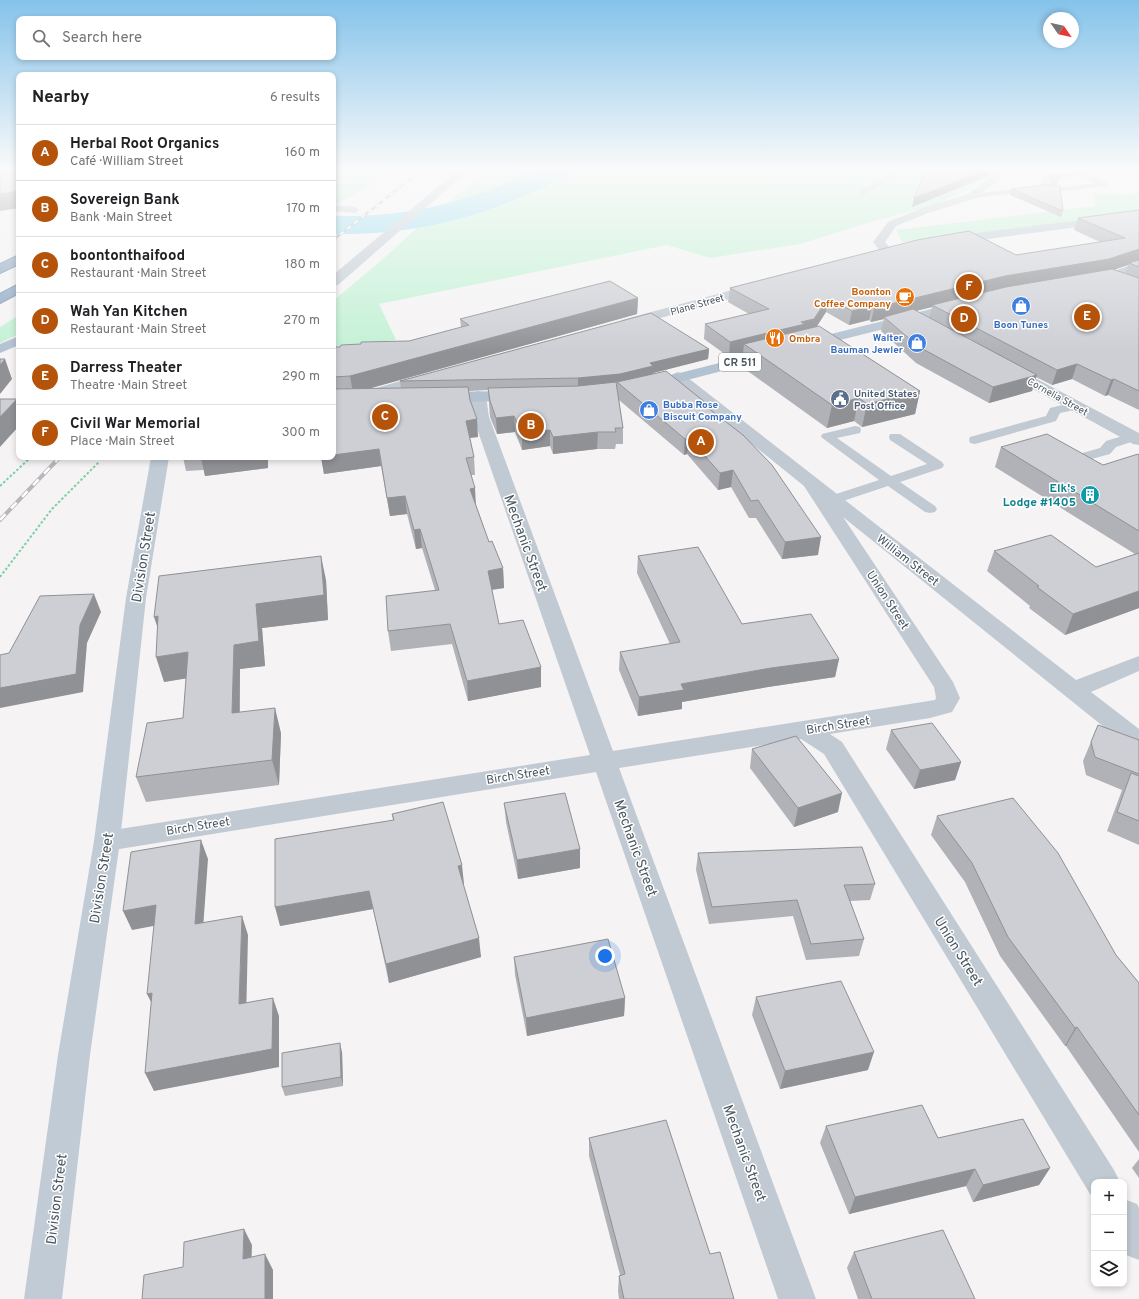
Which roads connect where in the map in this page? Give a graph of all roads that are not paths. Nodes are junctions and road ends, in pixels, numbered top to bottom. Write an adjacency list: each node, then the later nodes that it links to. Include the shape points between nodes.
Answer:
1 (393, 231): 10 (street)
2 (887, 231): 5 (street, via 879,242 881,253)
3 (1017, 231): 4 (street)
4 (936, 243)
5 (902, 249)
6 (16, 261): 8 (highway)
7 (1139, 266): 9 (main road)
8 (0, 269)
9 (1109, 277): 11 (main road); 13 (street)
10 (336, 279)
11 (1080, 282)
12 (767, 284): 18 (street, Plane Street)
13 (1127, 284)
14 (16, 290): 15 (highway)
15 (0, 299)
16 (973, 302): 17 (main road, CR 511)
17 (913, 318): 19 (street); 24 (main road, CR 511)
18 (614, 327)
19 (933, 328)
20 (16, 341): 21 (main road)
21 (0, 349)
22 (994, 362): 31 (street, Cornelia Street)
23 (438, 376): 30 (street)
24 (678, 378): 25 (main road, CR 511); 39 (street, William Street)
25 (634, 389)
26 (478, 396): 27 (main road); 29 (main road); 47 (street, Mechanic Street, via 481,417)
27 (532, 396)
28 (408, 398): 30 (main road)
29 (424, 398)
30 (354, 399)
31 (1075, 406): 34 (street, Cornelia Street); 35 (lane, via 1054,411 1052,418)
32 (855, 430): 38 (lane, via 827,437)
33 (895, 437): 38 (lane, via 937,465)
34 (1136, 439): 36 (lane, via 1111,444 1105,451)
35 (976, 440)
36 (1077, 459)
37 (159, 460): 48 (street, Division Street, via 136,598)
38 (889, 481): 40 (lane); 41 (lane)
39 (812, 484): 40 (street, William Street); 44 (street, Union Street, via 945,687 948,698 944,706)
40 (832, 500): 43 (street, William Street)
41 (930, 509)
42 (1139, 663): 43 (street)
43 (1073, 690): 46 (street, William Street)
44 (930, 710): 45 (street, Birch Street)
45 (806, 730): 47 (street, Birch Street); 49 (street, Union Street, via 833,748)
46 (1139, 742)
47 (606, 761): 48 (street, Birch Street); 53 (street, Mechanic Street)
48 (107, 841): 52 (street, Division Street, via 74,1055)
49 (1100, 1179)
50 (1127, 1222): 51 (street)
51 (1139, 1242)
52 (43, 1299)
53 (797, 1299)

